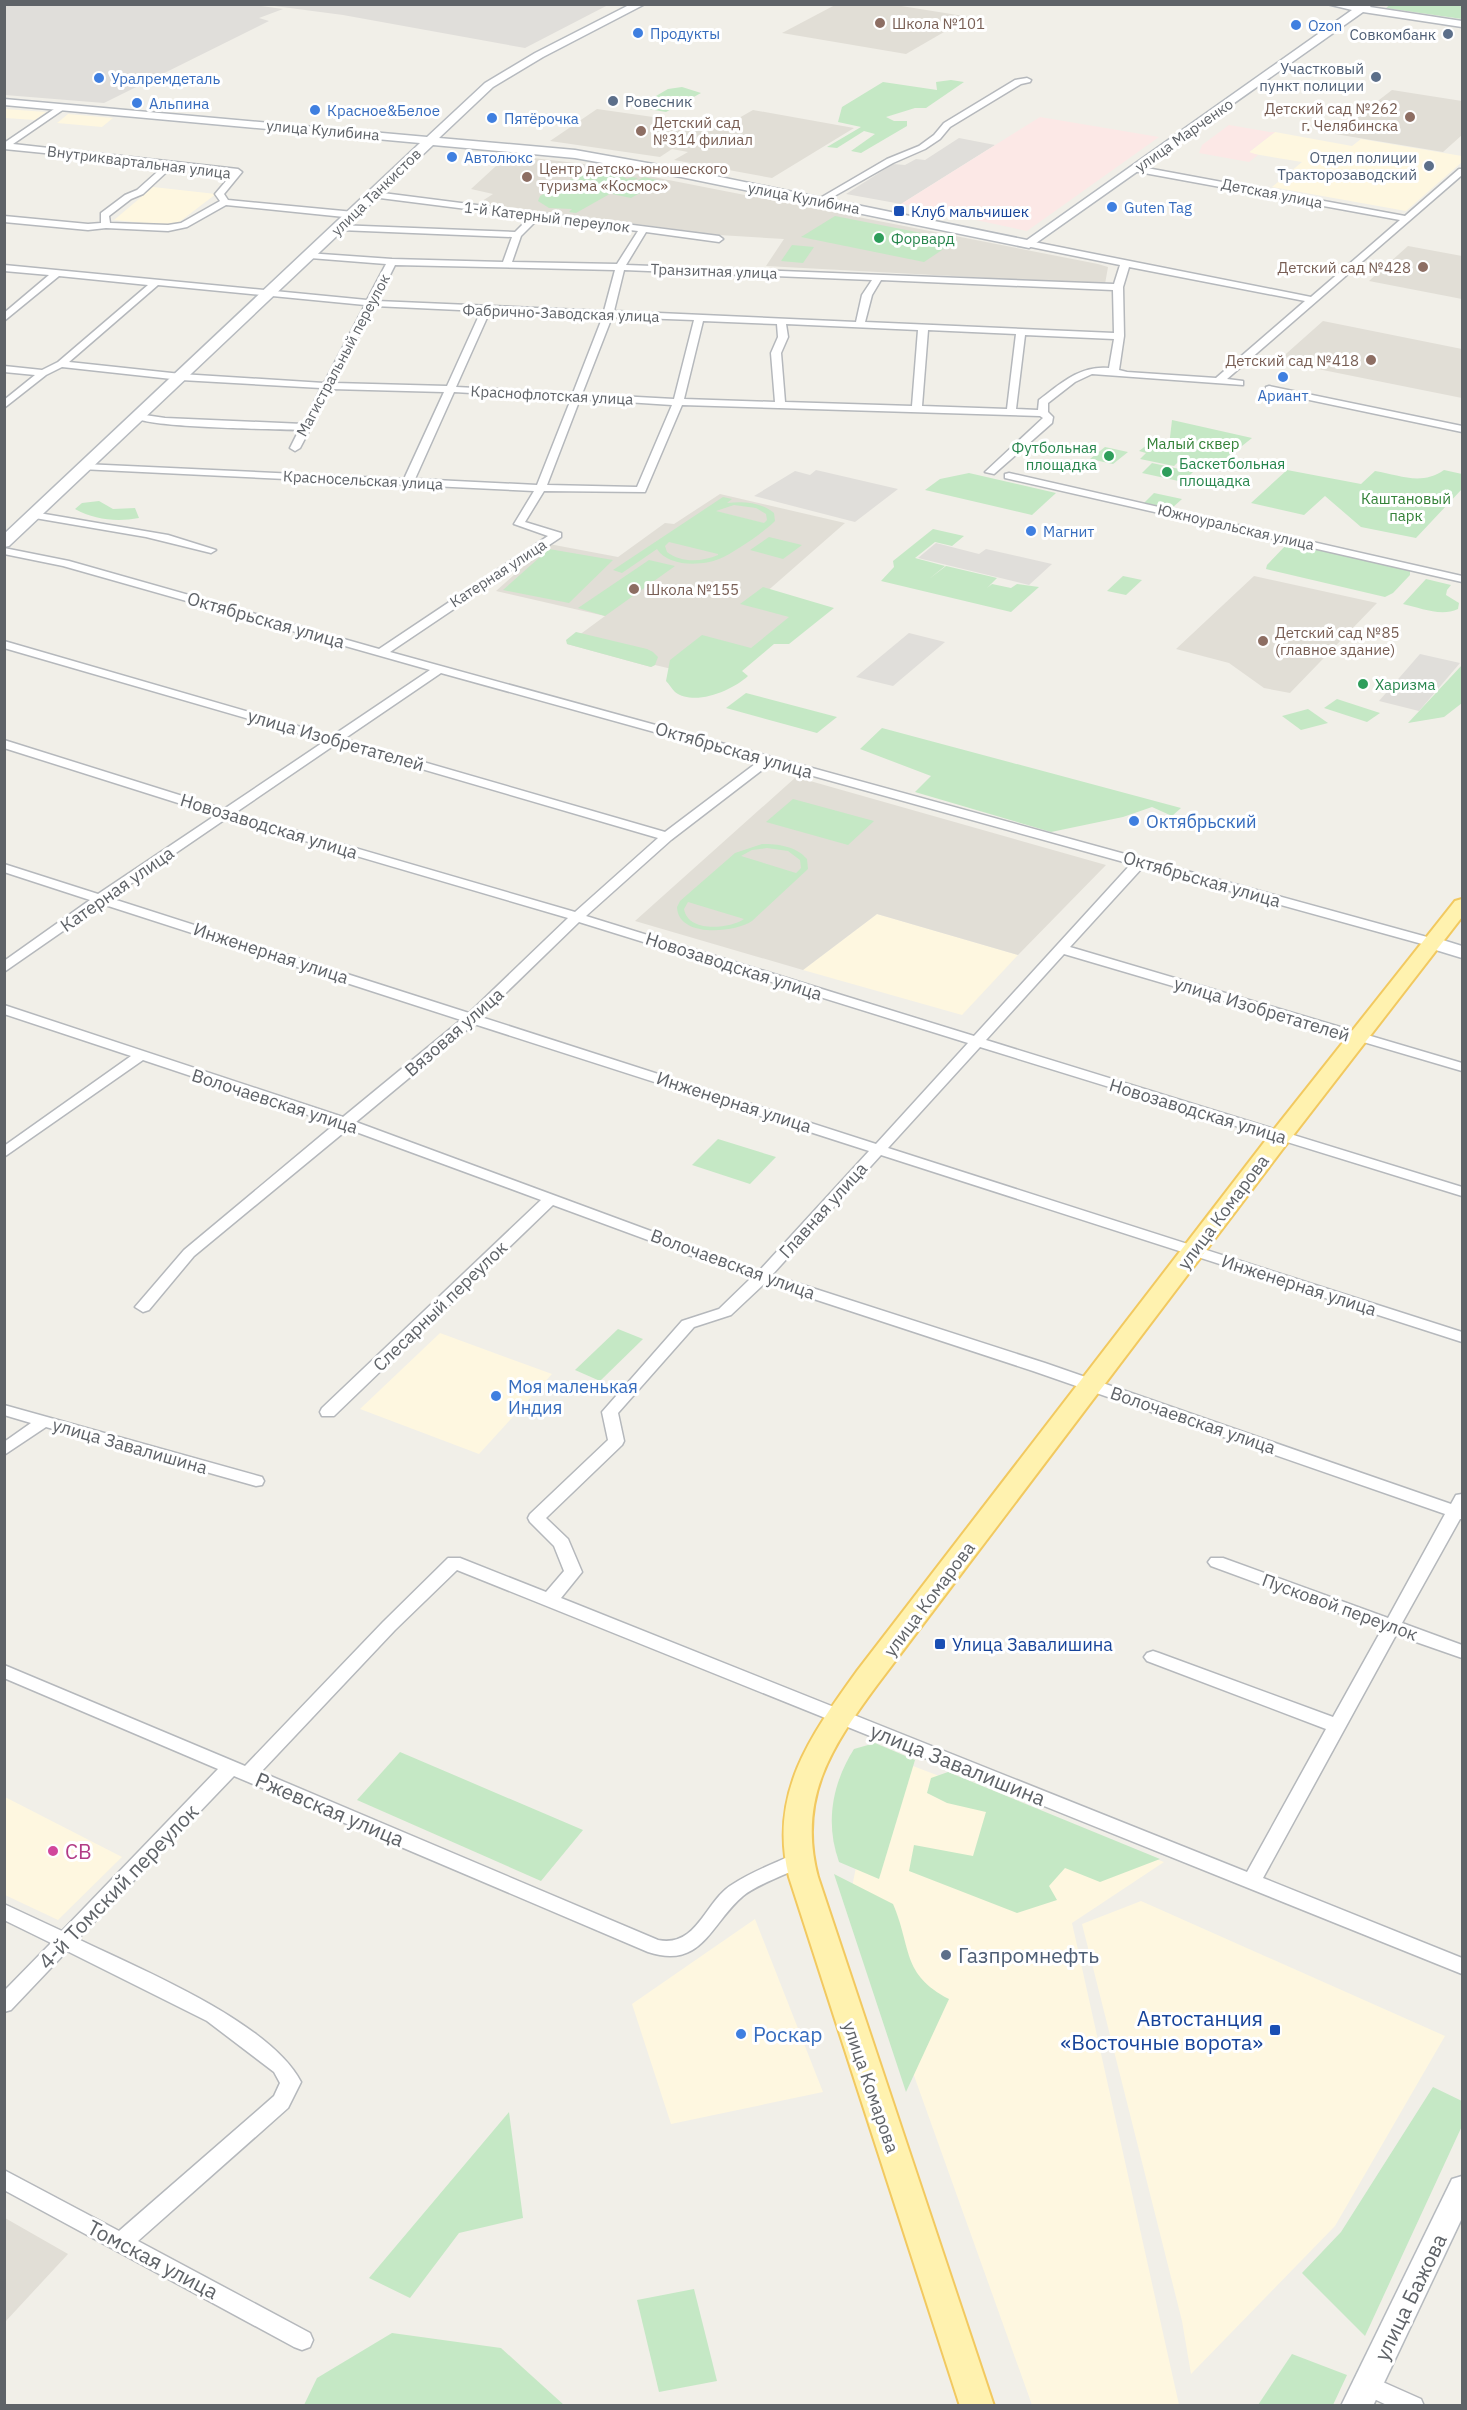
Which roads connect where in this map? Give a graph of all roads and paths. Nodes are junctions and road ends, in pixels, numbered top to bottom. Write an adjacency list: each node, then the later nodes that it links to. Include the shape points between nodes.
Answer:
1 (640, 4): 10 (street, улица Танкистов, via 501,77)
2 (1332, 4): 3 (street)
3 (1364, 7): 4 (street); 5 (street, улица Марченко)
4 (1425, 19): 5 (street); 6 (street)
5 (1345, 21): 13 (street, улица Марченко)
6 (1462, 24)
7 (1027, 80): 16 (street, via 947,125 943,133 902,158)
8 (4, 102): 9 (street, улица Кулибина)
9 (63, 107): 10 (street, улица Кулибина); 11 (street)
10 (430, 139): 15 (street, улица Танкистов); 16 (street, улица Кулибина, via 586,156)
11 (5, 146): 12 (street, Внутриквартальная улица)
12 (170, 165): 17 (street, Внутриквартальная улица, via 238,172 219,194); 22 (street, via 140,192 105,215)
13 (1136, 169): 21 (street, Детская улица); 27 (street, улица Марченко)
14 (1462, 171): 21 (street)
15 (375, 195): 18 (street, улица Танкистов); 19 (street, 1-й Катерный переулок)
16 (819, 201): 27 (street, улица Кулибина)
17 (225, 202): 18 (street, Внутриквартальная улица); 22 (street, Внутриквартальная улица, via 184,225)
18 (354, 215): 23 (street, улица Танкистов)
19 (537, 215): 24 (street, 1-й Катерный переулок); 25 (street)
20 (4, 219): 22 (street, Внутриквартальная улица, via 88,227)
21 (1407, 219): 39 (street)
22 (106, 225)
23 (340, 227): 25 (street); 28 (street, улица Танкистов)
24 (644, 229): 26 (street, 1-й Катерный переулок); 32 (street, Катерная улица)
25 (517, 235): 31 (street)
26 (720, 238)
27 (1029, 244): 30 (street, улица Кулибина)
28 (310, 255): 29 (street, Транзитная улица); 38 (street, улица Танкистов)
29 (392, 261): 31 (street, Транзитная улица); 40 (street, Магистральный переулок)
30 (1123, 263): 37 (street); 39 (street, улица Кулибина)
31 (506, 265): 32 (street, Транзитная улица)
32 (620, 267): 35 (street, Транзитная улица); 42 (street, Катерная улица)
33 (4, 268): 34 (street, Фабрично-Заводская улица)
34 (56, 274): 36 (street, Фабрично-Заводская улица); 43 (street)
35 (878, 277): 37 (street, Транзитная улица); 46 (street, via 867,295)
36 (155, 283): 38 (street, Фабрично-Заводская улица); 50 (street)
37 (1118, 287): 49 (street)
38 (269, 293): 40 (street, Фабрично-Заводская улица); 54 (street, улица Танкистов)
39 (1312, 300): 55 (street)
40 (369, 303): 41 (street, Фабрично-Заводская улица); 57 (street, Магистральный переулок)
41 (486, 310): 42 (street, Фабрично-Заводская улица); 58 (street)
42 (608, 315): 44 (street, Фабрично-Заводская улица); 60 (street, Катерная улица)
43 (4, 318)
44 (699, 318): 45 (street, Фабрично-Заводская улица); 61 (street)
45 (781, 322): 46 (street, Фабрично-Заводская улица); 62 (street, via 783,337 776,353)
46 (860, 325): 47 (street, Фабрично-Заводская улица)
47 (923, 328): 48 (street, Фабрично-Заводская улица); 64 (street)
48 (1021, 332): 49 (street, Фабрично-Заводская улица); 65 (street)
49 (1119, 336): 52 (street)
50 (61, 364): 53 (street); 54 (street, Краснофлотская улица)
51 (4, 369): 53 (street)
52 (1114, 370): 55 (street, via 1126,375); 66 (street, via 1086,370 1043,402)
53 (43, 373): 63 (street)
54 (180, 377): 57 (street, Краснофлотская улица); 67 (street, улица Танкистов)
55 (1220, 380): 56 (street)
56 (1240, 383)
57 (328, 386): 58 (street, Краснофлотская улица); 68 (street, Магистральный переулок)
58 (448, 389): 60 (street, Краснофлотская улица); 74 (street)
59 (1269, 389): 69 (street)
60 (574, 398): 61 (street, Краснофлотская улица); 75 (street, Катерная улица)
61 (678, 402): 62 (street, Краснофлотская улица); 75 (street, Красносельская улица, via 641,490)
62 (780, 404): 64 (street, Краснофлотская улица)
63 (4, 405)
64 (917, 408): 65 (street, Краснофлотская улица)
65 (1011, 413): 66 (street, Краснофлотская улица)
66 (1043, 413): 72 (street, via 1048,421)
67 (138, 417): 68 (street); 71 (street, улица Танкистов)
68 (306, 427): 70 (street, Магистральный переулок)
69 (1462, 429)
70 (295, 447)
71 (84, 467): 74 (street, Красносельская улица); 76 (street, улица Танкистов)
72 (990, 472)
73 (1009, 476): 80 (street, Южноуральская улица)
74 (408, 482): 75 (street, Красносельская улица)
75 (541, 488): 82 (street, Катерная улица, via 519,524 556,535)
76 (33, 515): 77 (street, улица Танкистов); 78 (street, via 179,539)
77 (4, 543)
78 (211, 550)
79 (4, 551): 82 (street, Октябрьская улица, via 65,562)
80 (1462, 579)
81 (4, 644): 84 (street, улица Изобретателей)
82 (381, 653): 83 (street, Октябрьская улица)
83 (439, 669): 84 (street, Катерная улица); 86 (street, Октябрьская улица)
84 (334, 738): 87 (street, Катерная улица); 88 (street, улица Изобретателей)
85 (4, 744): 87 (street, Новозаводская улица)
86 (768, 760): 88 (street, Вязовая улица); 89 (street, Октябрьская улица)
87 (226, 813): 91 (street, Катерная улица); 93 (street, Новозаводская улица)
88 (668, 837): 93 (street, Вязовая улица)
89 (1140, 862): 94 (street, Октябрьская улица); 95 (street, Главная улица)
90 (4, 868): 91 (street, Инженерная улица)
91 (102, 898): 97 (street, Катерная улица); 99 (street, Инженерная улица)
92 (1462, 904): 94 (main road, улица Комарова)
93 (577, 917): 99 (street, Вязовая улица); 101 (street, Новозаводская улица)
94 (1433, 944): 96 (street, Октябрьская улица); 100 (main road, улица Комарова)
95 (1061, 949): 100 (street, улица Изобретателей); 101 (street, Главная улица)
96 (1462, 952)
97 (4, 968)
98 (4, 1009): 102 (street, Волочаевская улица)
99 (473, 1017): 104 (street, Вязовая улица); 106 (street, Инженерная улица)
100 (1358, 1037): 103 (street, улица Изобретателей); 105 (main road, улица Комарова)
101 (976, 1043): 105 (street, Новозаводская улица); 106 (street, Главная улица)
102 (140, 1056): 104 (street, Волочаевская улица); 107 (street)
103 (1462, 1067)
104 (346, 1123): 109 (street, Волочаевская улица); 112 (street, Вязовая улица, via 189,1253)
105 (1280, 1137): 108 (street, Новозаводская улица); 110 (main road, улица Комарова)
106 (879, 1149): 110 (street, Инженерная улица); 111 (street, Главная улица)
107 (4, 1153)
108 (1462, 1192)
109 (551, 1199): 111 (street, Волочаевская улица); 116 (street, Слесарный переулок)
110 (1194, 1252): 113 (street, Инженерная улица); 114 (main road, улица Комарова)
111 (762, 1277): 114 (street, Волочаевская улица); 123 (street, Главная улица, via 726,1312 688,1324 610,1412 616,1441 536,1518 562,1543 573,1572)
112 (143, 1306)
113 (1462, 1337)
114 (1092, 1385): 120 (street, Волочаевская улица); 128 (main road, улица Комарова)
115 (4, 1410): 117 (street, улица Завалишина)
116 (328, 1412)
117 (44, 1421): 118 (street); 119 (street, улица Завалишина)
118 (4, 1450)
119 (256, 1482)
120 (1460, 1508): 124 (street)
121 (454, 1562): 123 (street, улица Завалишина); 130 (street, 4-й Томский переулок)
122 (1217, 1562): 124 (street, Пусковой переулок)
123 (549, 1600): 128 (street, улица Завалишина)
124 (1392, 1625): 125 (street, Пусковой переулок); 129 (street)
125 (1462, 1652)
126 (1153, 1657): 129 (street)
127 (4, 1671): 130 (street, Ржевская улица)
128 (840, 1716): 131 (main road, улица Комарова, via 817,1751 802,1785 797,1814); 132 (street, улица Завалишина)
129 (1337, 1726): 132 (street)
130 (240, 1771): 131 (street, Ржевская улица, via 670,1950 687,1945 737,1890); 134 (street, 4-й Томский переулок)
131 (799, 1860): 142 (main road, улица Комарова, via 820,1935)
132 (1252, 1881): 135 (street, улица Завалишина)
133 (4, 1911): 134 (street)
134 (65, 1941): 136 (street, 4-й Томский переулок); 139 (street, via 213,2015 281,2066 291,2082 281,2102)
135 (1462, 1966)
136 (4, 2004)
137 (4, 2179): 139 (street, Томская улица)
138 (1462, 2188): 141 (street, улица Бажова)
139 (121, 2242): 140 (street, Томская улица)
140 (302, 2340)
141 (1362, 2395): 143 (street)
142 (977, 2406)
143 (1413, 2406)

